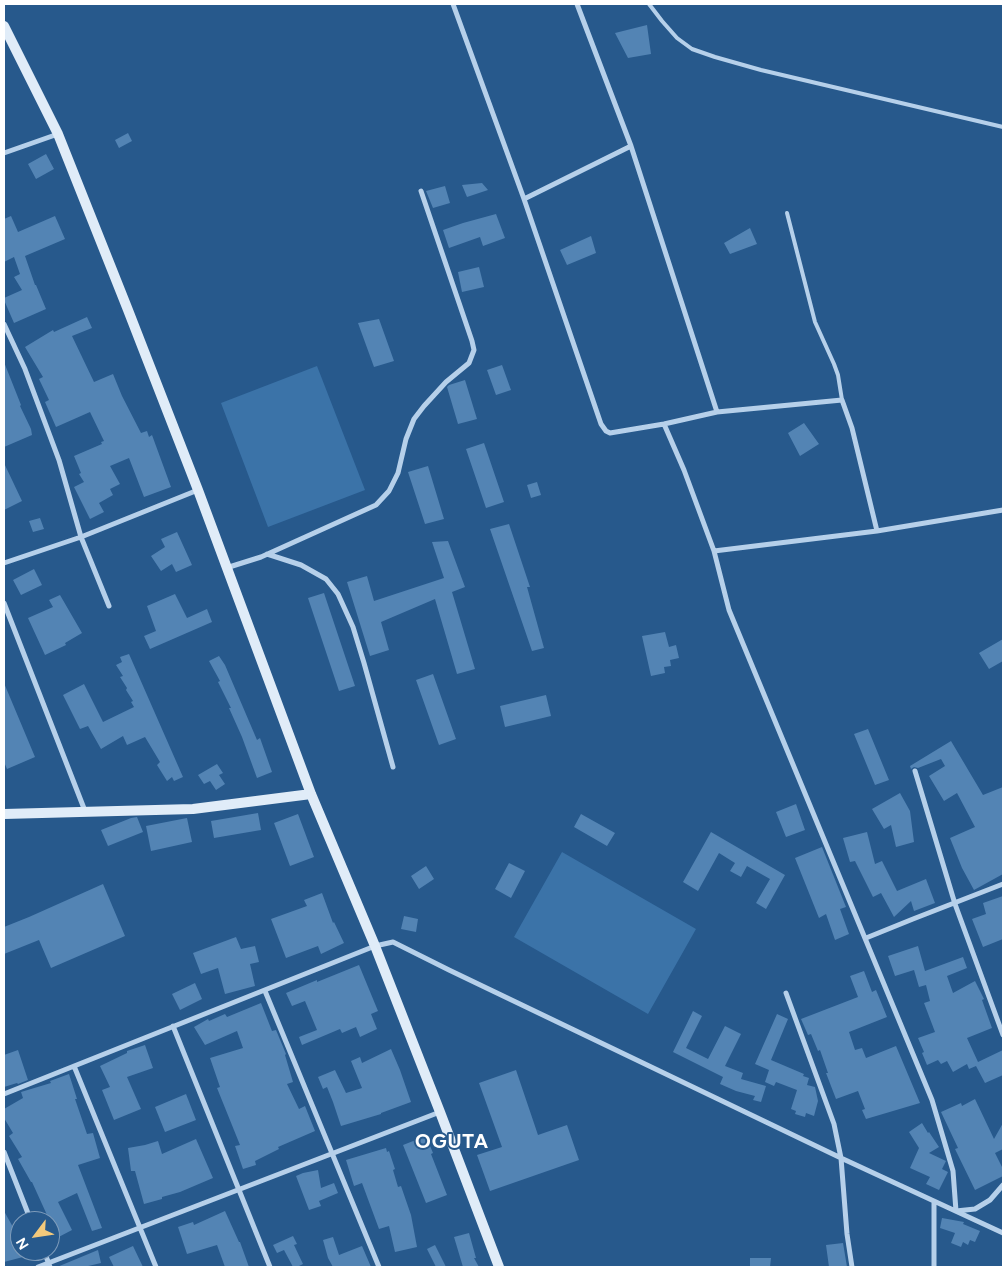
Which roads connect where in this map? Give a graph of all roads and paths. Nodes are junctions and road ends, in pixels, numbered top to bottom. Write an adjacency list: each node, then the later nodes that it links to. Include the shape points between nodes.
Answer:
1 (453, 4): 10 (street)
2 (577, 4): 7 (street)
3 (649, 4): 5 (lane, via 677,38 692,49 770,72)
4 (4, 26): 6 (street)
5 (1003, 128)
6 (58, 134): 8 (street); 16 (street)
7 (631, 146): 10 (street); 14 (street)
8 (4, 153)
9 (421, 191): 21 (street, via 472,341 472,357 414,420 398,473 389,492 376,505)
10 (524, 199): 15 (street, via 601,424 610,433)
11 (787, 213): 13 (lane, via 815,322 838,375)
12 (4, 324): 19 (street, via 25,369 59,460)
13 (842, 400): 14 (street); 18 (street)
14 (717, 412): 15 (street)
15 (664, 424): 20 (street)
16 (198, 490): 19 (street); 23 (street)
17 (1003, 510): 18 (street)
18 (877, 532): 20 (street)
19 (81, 537): 22 (street); 25 (street)
20 (714, 551): 33 (street, via 729,610)
21 (267, 554): 23 (street); 26 (street, via 301,565 326,579 338,594 361,654)
22 (4, 563)
23 (226, 568): 28 (street)
24 (4, 603): 29 (street)
25 (109, 606)
26 (393, 768)
27 (915, 771): 32 (street)
28 (311, 794): 29 (street, via 193,809); 34 (street)
29 (85, 812): 30 (street)
30 (4, 814)
31 (1003, 884): 32 (street)
32 (955, 904): 33 (street); 38 (street)
33 (866, 938): 49 (street, via 932,1100 953,1171)
34 (375, 946): 35 (street); 41 (street); 44 (street, via 393,942)
35 (265, 991): 37 (street); 43 (street)
36 (786, 993): 44 (street, via 834,1124)
37 (174, 1026): 39 (street); 46 (street)
38 (1003, 1035)
39 (74, 1066): 40 (street); 50 (street)
40 (4, 1094)
41 (440, 1112): 43 (street); 57 (street)
42 (4, 1152): 48 (street)
43 (333, 1154): 46 (street); 56 (street)
44 (841, 1158): 47 (street); 58 (street)
45 (1003, 1186): 49 (street, via 990,1200 975,1209)
46 (239, 1190): 50 (street); 55 (street)
47 (934, 1201): 49 (street); 59 (street)
48 (28, 1211)
49 (956, 1212): 51 (street)
50 (140, 1228): 52 (street); 54 (street)
51 (1003, 1233)
52 (49, 1265): 53 (street)
53 (38, 1267)
54 (156, 1267)
55 (270, 1267)
56 (379, 1267)
57 (499, 1267)
58 (852, 1267)
59 (934, 1267)

